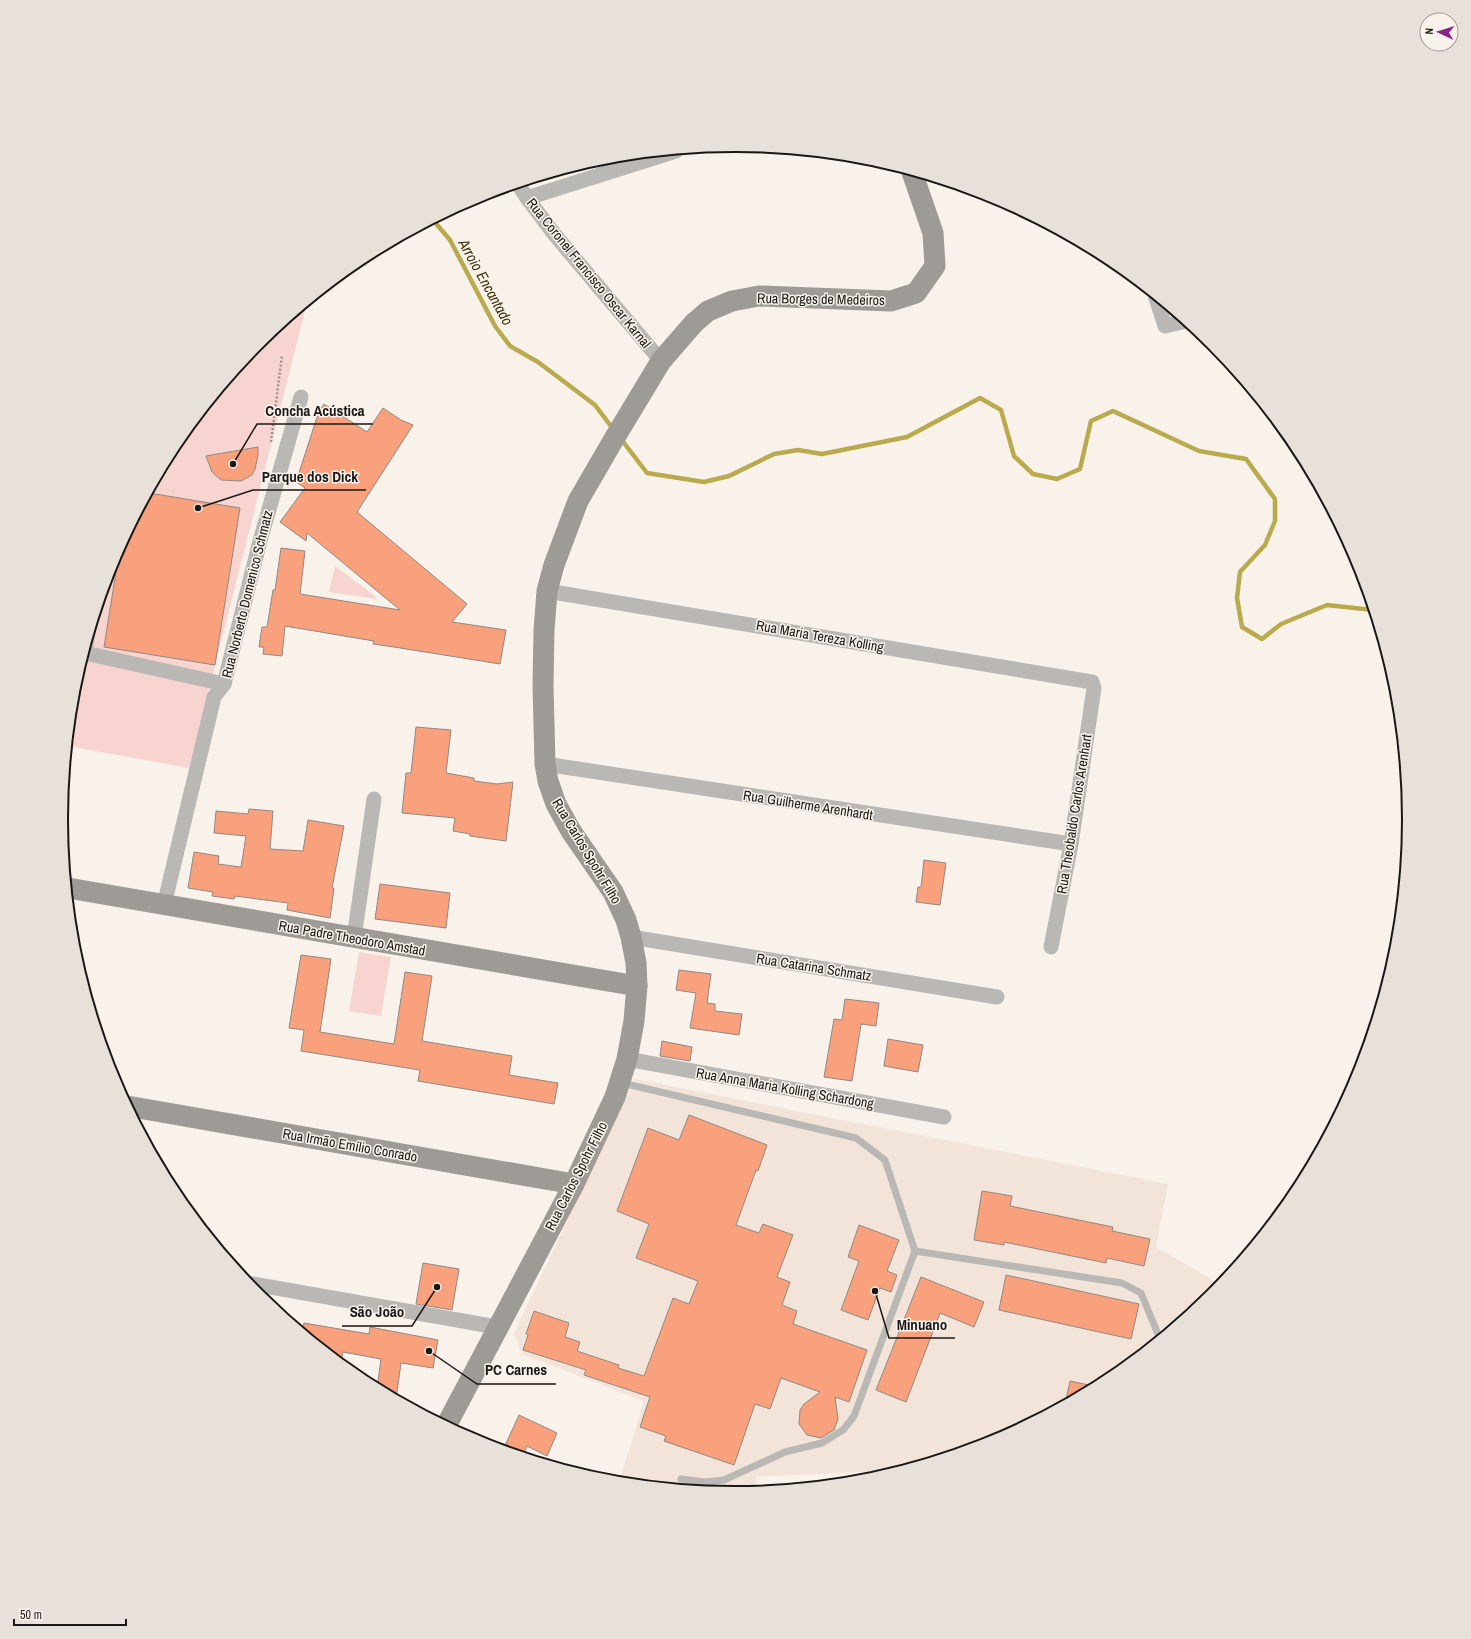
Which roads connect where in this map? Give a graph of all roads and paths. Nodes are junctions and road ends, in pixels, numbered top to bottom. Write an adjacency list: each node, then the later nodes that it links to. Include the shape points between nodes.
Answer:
1 (657, 157): 4 (street)
2 (914, 177): 7 (main road, Rua Borges de Medeiros, via 933,233 936,266 916,293 891,301 759,296 732,301 708,311)
3 (520, 187): 4 (street, Rua Coronel Francisco Oscar Karnal)
4 (527, 198): 7 (street, Rua Coronel Francisco Oscar Karnal)
5 (1158, 303): 6 (street, via 1165,326)
6 (1180, 322)
7 (661, 361): 9 (main road, Rua Borges de Medeiros)
8 (301, 397): 13 (street, Rua Norberto Domenico Schmatz, via 260,542)
9 (617, 434): 10 (main road, Rua Carlos Spohr Filho, via 578,502)
10 (547, 591): 12 (street, Rua Maria Tereza Kolling); 14 (main road, Rua Carlos Spohr Filho, via 543,686)
11 (89, 654): 13 (street)
12 (1092, 682): 16 (street, Rua Theobaldo Carlos Arenhart, via 1094,688)
13 (224, 684): 18 (street, Rua Norberto Domenico Schmatz, via 214,697)
14 (545, 764): 16 (street, Rua Guilherme Arenhardt); 19 (main road, Rua Carlos Spohr Filho, via 556,804 571,831 613,892)
15 (374, 799): 20 (street)
16 (1071, 844): 21 (street, Rua Theobaldo Carlos Arenhart)
17 (72, 889): 18 (main road, Rua Padre Theodoro Amstad)
18 (164, 905): 20 (main road, Rua Padre Theodoro Amstad)
19 (631, 937): 22 (main road, Rua Carlos Spohr Filho); 23 (street, Rua Catarina Schmatz)
20 (354, 938): 22 (main road, Rua Padre Theodoro Amstad)
21 (1051, 947)
22 (637, 986): 24 (main road, Rua Carlos Spohr Filho)
23 (997, 997)
24 (627, 1060): 25 (main road, Rua Carlos Spohr Filho); 27 (street, Rua Anna Maria Kolling Schardong)
25 (620, 1082): 28 (main road, Rua Carlos Spohr Filho); 29 (lane, via 856,1138 885,1160)
26 (133, 1107): 28 (main road, Rua Irmão Emílio Conrado)
27 (944, 1117)
28 (574, 1184): 31 (main road, Rua Carlos Spohr Filho)
29 (915, 1251): 32 (lane, via 1122,1283 1141,1293); 34 (lane, via 854,1416 843,1430 822,1443 785,1452 724,1480 705,1482)
30 (258, 1285): 31 (street)
31 (497, 1327): 33 (main road, Rua Carlos Spohr Filho)
32 (1159, 1335)
33 (448, 1422)
34 (681, 1479)

